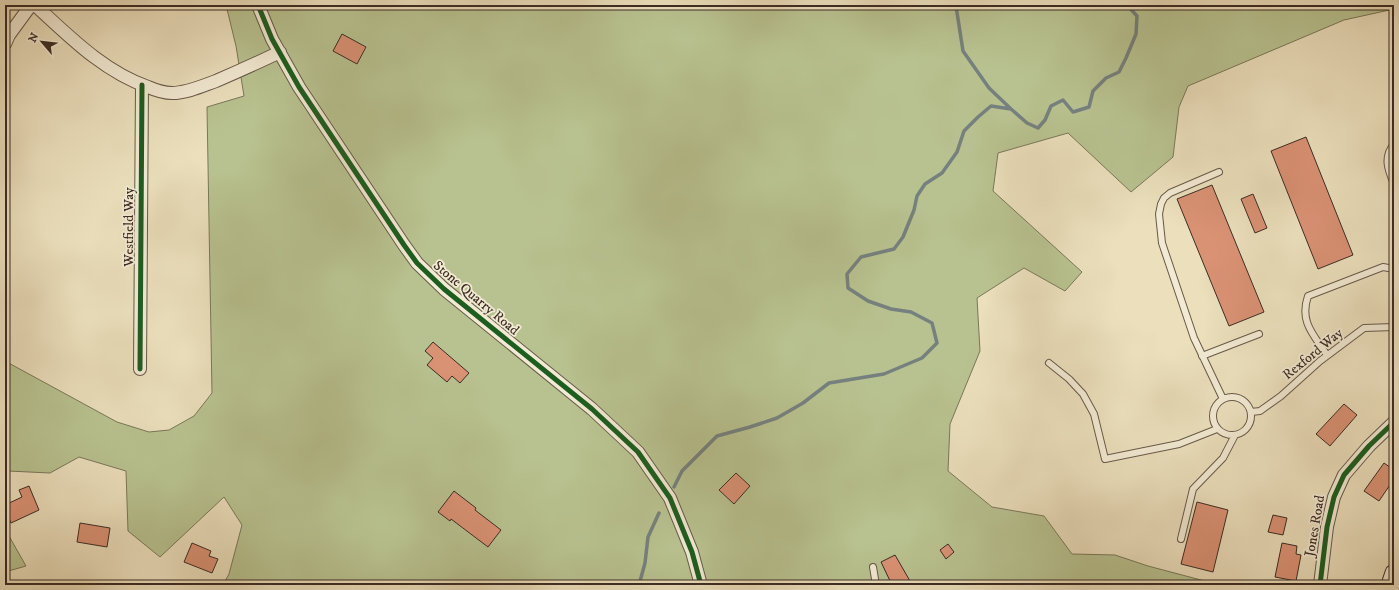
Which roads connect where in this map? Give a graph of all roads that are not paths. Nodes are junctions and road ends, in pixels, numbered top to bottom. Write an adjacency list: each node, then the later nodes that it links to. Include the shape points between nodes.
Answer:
1 (31, 5): 4 (street)
2 (35, 5): 6 (street, via 91,55 114,72)
3 (258, 5): 5 (street, Stone Quarry Road)
4 (5, 44)
5 (280, 52): 6 (street, via 236,73 187,91 171,93); 25 (street, Stone Quarry Road, via 299,87 417,263 444,289 592,409 638,452 670,498 692,552)
6 (142, 85): 16 (street, Westfield Way)
7 (1394, 144): 9 (lane, via 1387,156 1389,174)
8 (1219, 172): 14 (lane, via 1170,193 1164,198 1159,214 1162,244)
9 (1394, 184)
10 (1394, 269): 13 (lane, via 1383,267 1308,296 1305,316 1310,332)
11 (1394, 327): 13 (lane, Rexford Way, via 1364,328)
12 (1259, 334): 14 (lane)
13 (1327, 355): 18 (lane, Rexford Way, via 1281,396 1260,411)
14 (1202, 356): 17 (lane)
15 (1049, 363): 20 (lane, via 1083,394 1094,414 1105,459 1179,444)
16 (140, 368)
17 (1222, 400): 18 (lane, via 1228,397 1238,398 1246,403); 20 (lane, via 1213,410 1213,420)
18 (1250, 412): 21 (lane, via 1250,422 1244,430)
19 (1394, 422): 27 (street, Jones Road, via 1369,446 1340,482 1327,527)
20 (1217, 429): 21 (lane, via 1225,434)
21 (1235, 435): 22 (lane, via 1223,458 1193,489)
22 (1180, 539)
23 (873, 567): 26 (lane)
24 (1394, 573): 28 (main road)
25 (701, 585)
26 (876, 585)
27 (1320, 585)
28 (1390, 585)

